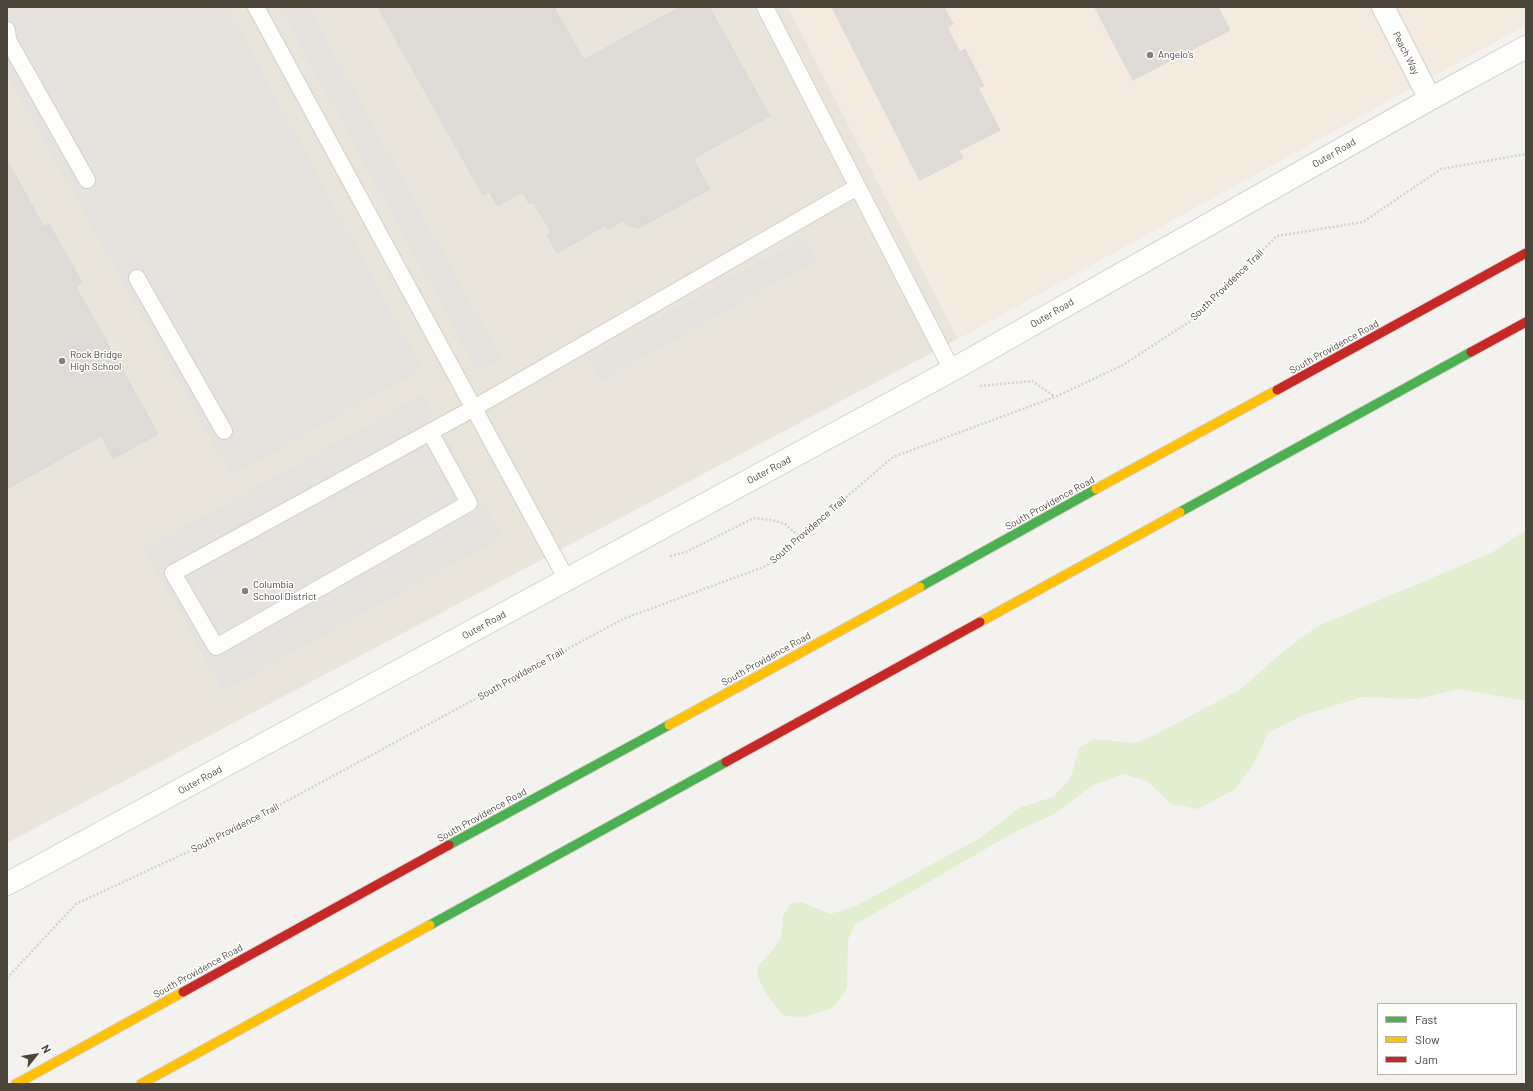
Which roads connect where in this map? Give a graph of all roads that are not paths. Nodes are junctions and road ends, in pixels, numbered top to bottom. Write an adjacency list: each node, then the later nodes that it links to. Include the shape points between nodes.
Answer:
1 (256, 7): 13 (lane)
2 (765, 7): 8 (lane)
3 (1383, 7): 6 (street, Peach Way)
4 (7, 30): 7 (lane, via 8,40)
5 (1526, 47): 6 (street, Outer Road)
6 (1430, 99): 12 (street, Outer Road)
7 (87, 180)
8 (857, 187): 12 (lane); 13 (lane)
9 (1526, 253): 18 (main road, South Providence Road)
10 (137, 278): 14 (lane)
11 (1526, 322): 19 (main road)
12 (952, 370): 16 (street, Outer Road)
13 (474, 408): 15 (lane); 16 (lane)
14 (224, 431)
15 (430, 432): 15 (lane, via 174,573 216,647 469,503)
16 (566, 580): 17 (street, Outer Road)
17 (7, 884)
18 (16, 1084)
19 (141, 1084)

